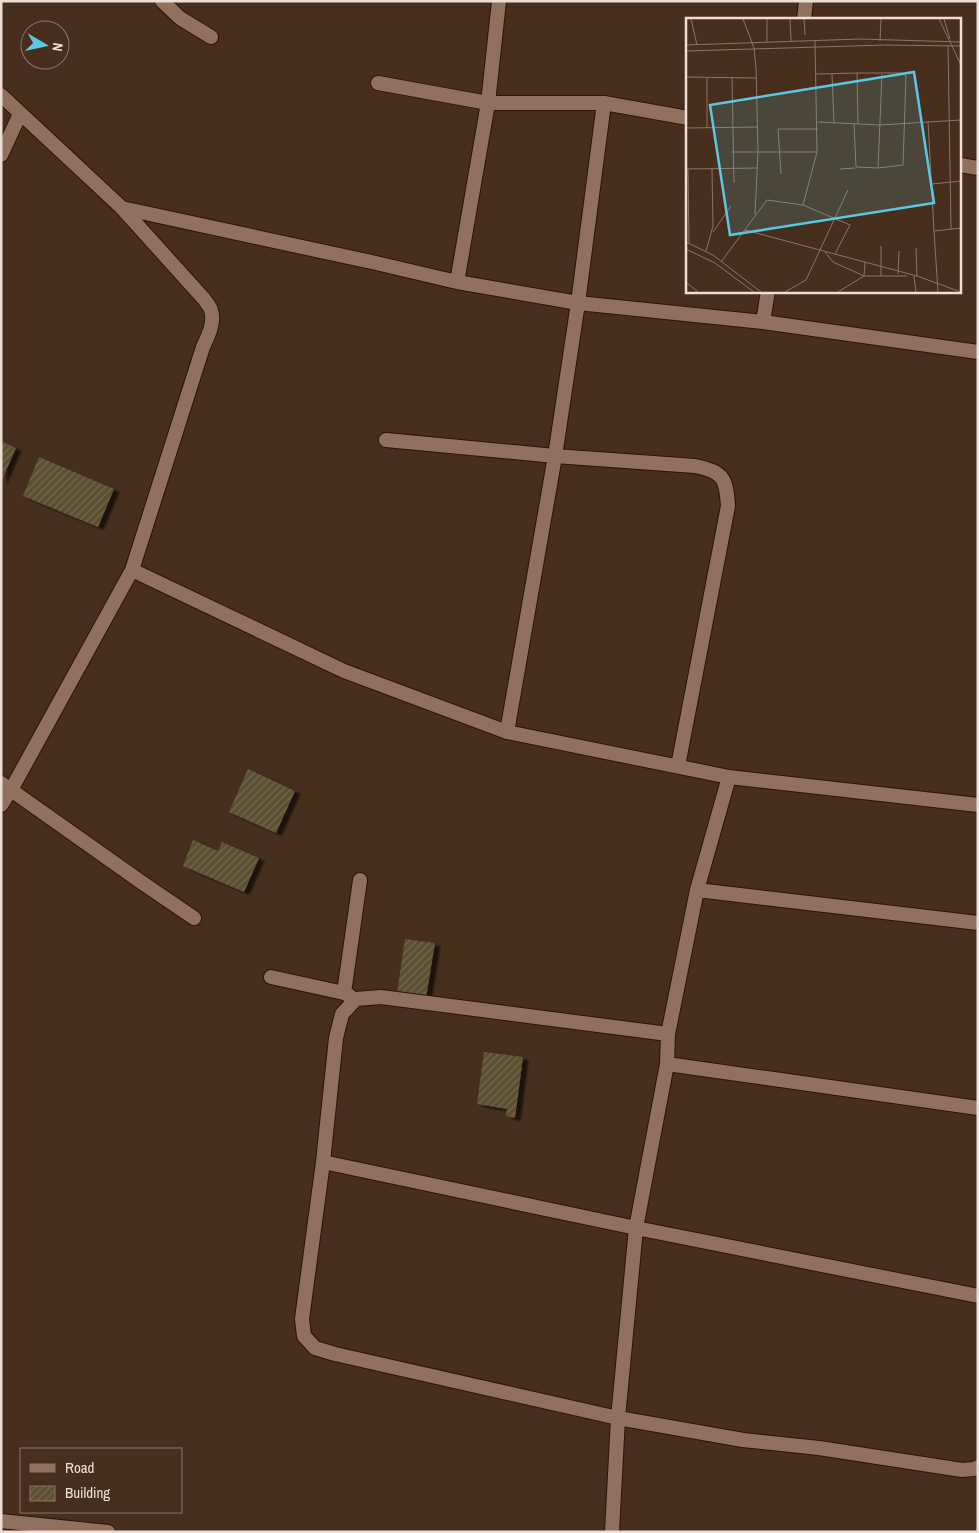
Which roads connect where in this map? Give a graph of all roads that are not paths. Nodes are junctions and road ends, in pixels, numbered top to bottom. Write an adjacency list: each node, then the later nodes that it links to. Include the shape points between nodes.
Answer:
1 (162, 1): 5 (street, via 180,18)
2 (499, 1): 8 (street)
3 (806, 1): 4 (street)
4 (804, 18)
5 (211, 37)
6 (378, 83): 8 (street)
7 (1, 95): 10 (street)
8 (488, 102): 9 (street); 16 (street)
9 (604, 103): 11 (street); 18 (street)
10 (20, 114): 12 (street); 15 (street)
11 (686, 118)
12 (1, 155)
13 (962, 165): 14 (street)
14 (978, 168)
15 (122, 208): 16 (street); 23 (street, via 204,299 211,310 212,322)
16 (457, 282): 18 (street)
17 (768, 292): 19 (street)
18 (578, 303): 19 (street); 22 (street)
19 (763, 322): 20 (street)
20 (978, 352)
21 (386, 440): 22 (street)
22 (555, 456): 24 (street); 25 (street, via 707,468 719,473 726,485 728,506)
23 (132, 570): 24 (street, via 344,671); 27 (street)
24 (507, 732): 25 (street)
25 (678, 766): 26 (street)
26 (729, 777): 29 (street); 31 (street)
27 (6, 786): 28 (street); 32 (street)
28 (1, 805)
29 (978, 805)
30 (360, 880): 35 (street)
31 (697, 890): 33 (street); 36 (street)
32 (194, 918)
33 (978, 923)
34 (271, 977): 35 (street)
35 (350, 996): 36 (street, via 381,997); 39 (street, via 336,1038)
36 (668, 1034): 37 (street)
37 (667, 1064): 38 (street); 40 (street)
38 (978, 1108)
39 (323, 1162): 40 (street); 42 (street, via 302,1319 304,1336 315,1348)
40 (636, 1228): 41 (street); 42 (street)
41 (978, 1296)
42 (618, 1418): 43 (street, via 743,1440 962,1470); 46 (street)
43 (978, 1466)
44 (1, 1521): 45 (street)
45 (108, 1532)
46 (612, 1532)

